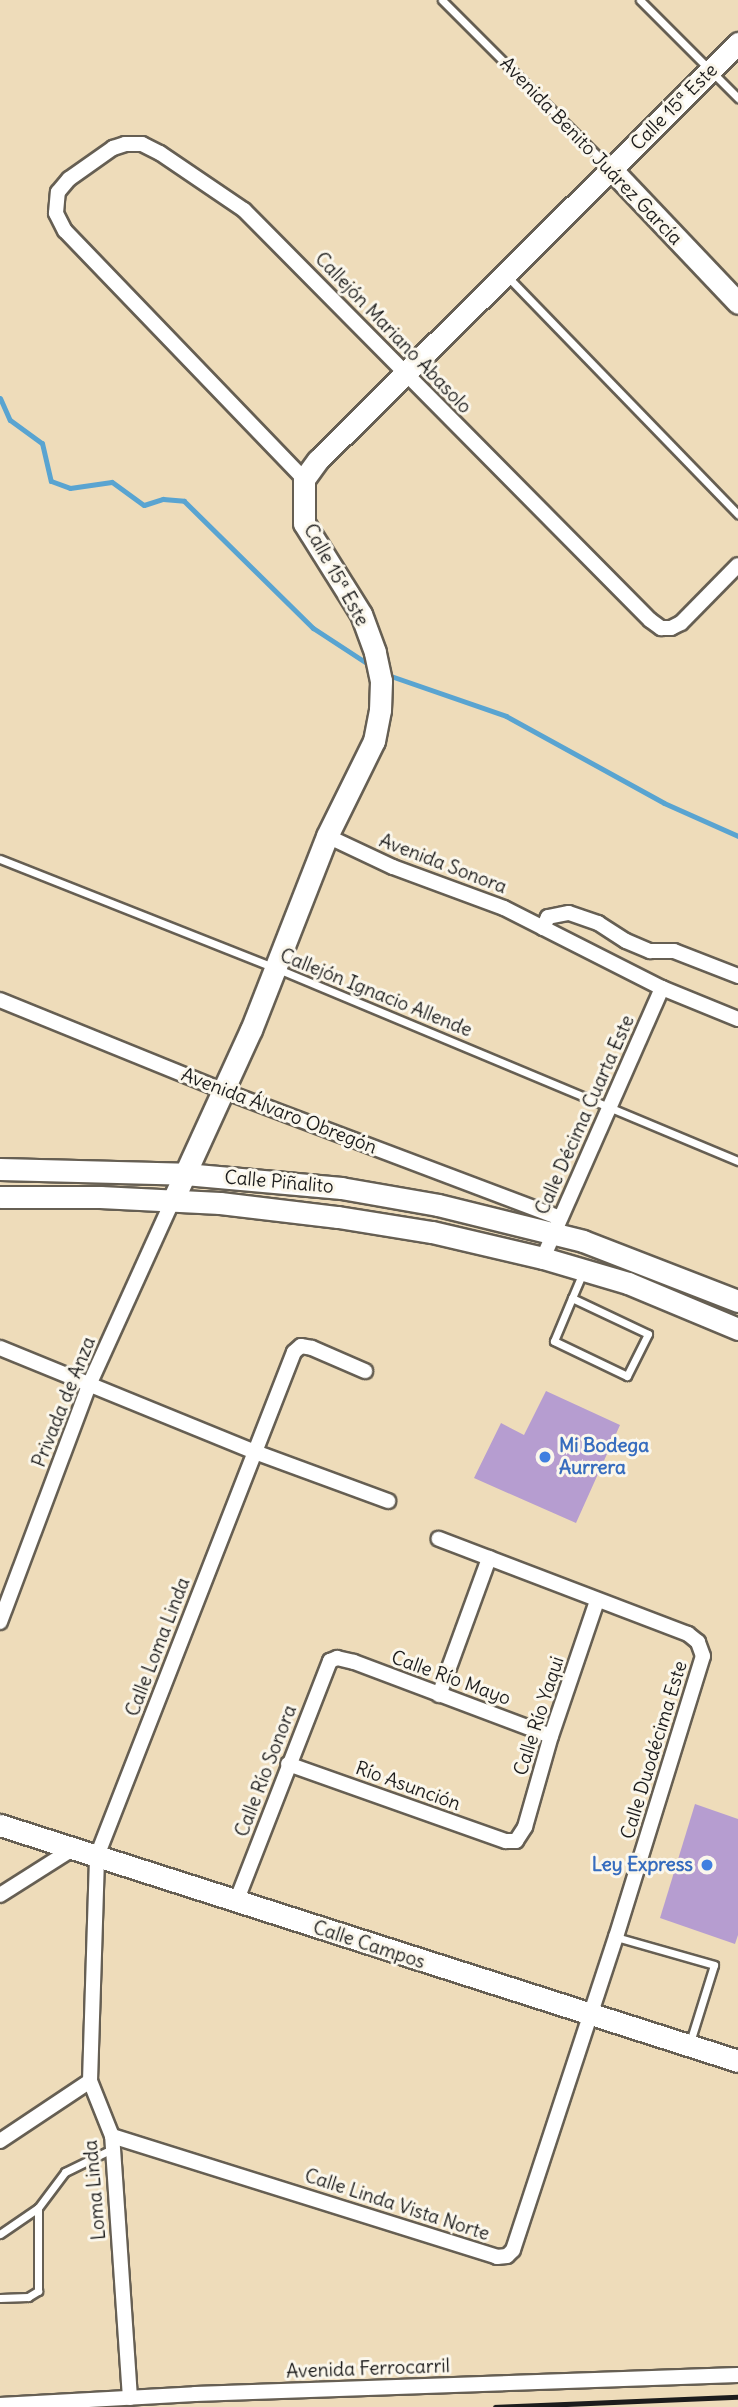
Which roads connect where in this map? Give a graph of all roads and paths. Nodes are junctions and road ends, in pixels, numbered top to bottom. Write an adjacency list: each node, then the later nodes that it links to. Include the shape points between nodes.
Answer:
1 (442, 0): 6 (lane, Avenida Benito Juárez García)
2 (640, 0): 4 (lane)
3 (738, 43): 4 (street, Calle 15ª Este)
4 (710, 70): 5 (lane); 6 (street, Calle 15ª Este)
5 (738, 99)
6 (612, 170): 7 (street, Calle 15ª Este); 8 (street, Avenida Benito Juárez García)
7 (505, 274): 9 (street, Calle 15ª Este); 11 (lane)
8 (738, 303)
9 (405, 374): 10 (street, Calle 15ª Este); 10 (street, Callejón Mariano Abasolo, via 244,210 191,171 142,145 125,144 69,179 58,192 56,213 65,231); 12 (street, Callejón Mariano Abasolo, via 661,628 681,623)
10 (304, 479): 13 (street, Calle 15ª Este, via 304,523 360,614 376,652 381,681 374,741)
11 (738, 514)
12 (738, 565)
13 (327, 836): 15 (street, Avenida Sonora); 16 (street, Calle 15ª Este)
14 (0, 859): 16 (lane, Callejón Ignacio Allende)
15 (544, 928): 17 (street, via 548,918 569,912 650,951 674,951); 18 (street, Avenida Sonora)
16 (276, 968): 21 (street, Calle 15ª Este); 22 (lane, Callejón Ignacio Allende)
17 (738, 976)
18 (662, 988): 20 (street, Avenida Sonora); 22 (street, Calle Décima Cuarta Este)
19 (0, 1000): 21 (street, Avenida Álvaro Obregón)
20 (738, 1019)
21 (224, 1091): 25 (street, Calle 15ª Este); 28 (street, Avenida Álvaro Obregón)
22 (610, 1106): 23 (lane, Callejón Ignacio Allende); 28 (street, Calle Décima Cuarta Este)
23 (738, 1161)
24 (0, 1169): 25 (street, Calle Piñalito)
25 (185, 1174): 27 (street, Calle 15ª Este); 28 (street, Calle Piñalito, via 341,1188)
26 (0, 1197): 27 (street, Calle Piñalito)
27 (173, 1200): 29 (street, Calle Piñalito, via 338,1217 432,1232); 36 (street, Privada de Anza)
28 (556, 1226): 29 (street, Calle Décima Cuarta Este); 32 (street, Avenida Álvaro Obregón)
29 (543, 1258): 30 (street)
30 (584, 1270): 31 (lane); 33 (street, via 628,1283)
31 (572, 1298): 31 (lane, via 554,1341 628,1376 648,1334)
32 (738, 1301)
33 (738, 1329)
34 (0, 1348): 36 (street)
35 (365, 1371): 37 (street, Calle Loma Linda, via 301,1346 288,1365)
36 (89, 1385): 37 (street); 42 (street, Privada de Anza)
37 (255, 1451): 38 (street); 50 (street, Calle Loma Linda)
38 (388, 1501)
39 (439, 1539): 40 (street)
40 (489, 1559): 41 (street); 44 (street)
41 (597, 1601): 45 (street, Calle Río Yaqui); 53 (street, Calle Duodécima Este, via 688,1634 698,1642 703,1656)
42 (0, 1622)
43 (337, 1658): 44 (street, Calle Río Mayo); 46 (street, Calle Río Sonora, via 326,1668)
44 (439, 1695): 45 (street, Calle Río Mayo)
45 (551, 1736): 48 (street, Calle Río Yaqui, via 525,1827)
46 (288, 1763): 48 (street, Río Asunción); 52 (street, Calle Río Sonora)
47 (0, 1825): 49 (street, Calle Campos)
48 (516, 1841)
49 (74, 1848): 50 (street, Calle Campos); 51 (street)
50 (97, 1856): 52 (street, Calle Campos); 57 (street, Loma Linda)
51 (0, 1895)
52 (236, 1902): 54 (street, Calle Campos)
53 (616, 1937): 54 (street, Calle Duodécima Este); 55 (lane, via 714,1965)
54 (590, 2016): 55 (street, Calle Campos); 59 (street, Calle Linda Vista Norte, via 519,2238 507,2256 497,2257)
55 (688, 2046): 56 (street, Calle Campos)
56 (738, 2061)
57 (90, 2081): 58 (street); 59 (street, Loma Linda)
58 (0, 2141)
59 (112, 2143): 60 (lane, via 65,2172); 64 (street, Loma Linda)
60 (38, 2208): 61 (lane); 62 (lane, via 38,2291 28,2297)
61 (0, 2234)
62 (0, 2298)
63 (738, 2375): 64 (street, Avenida Ferrocarril)
64 (130, 2398): 65 (street, Avenida Ferrocarril)
65 (89, 2403): 66 (street, Avenida Ferrocarril)
66 (0, 2404)

